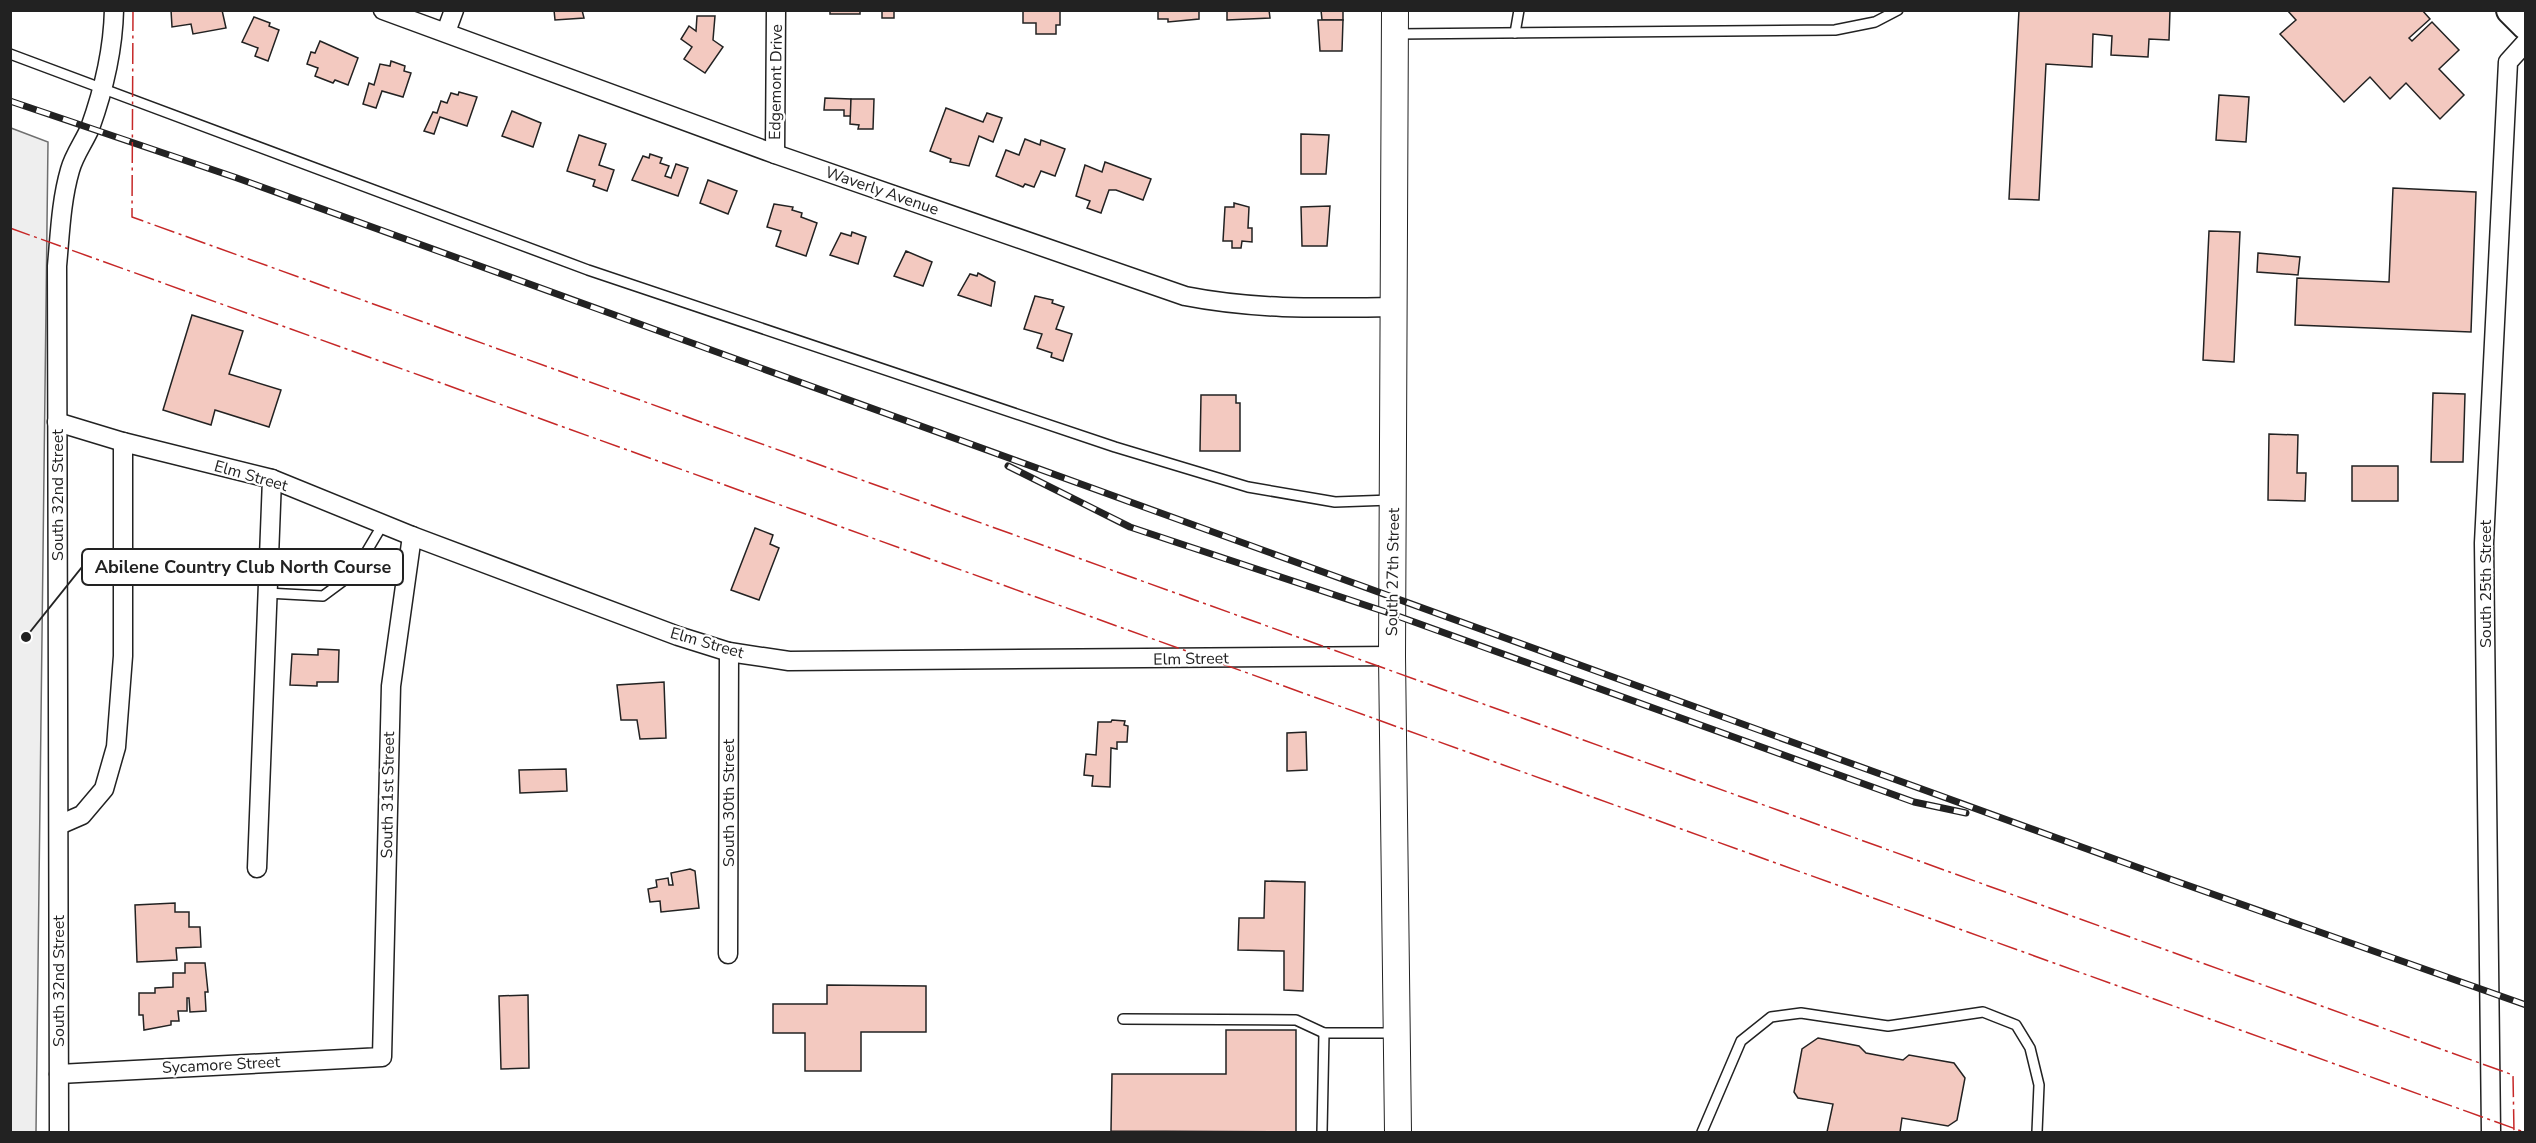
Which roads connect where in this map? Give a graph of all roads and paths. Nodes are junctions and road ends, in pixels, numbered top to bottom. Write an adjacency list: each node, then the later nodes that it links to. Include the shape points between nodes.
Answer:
1 (114, 10): 14 (street, South 32nd Street, via 113,50)
2 (383, 10): 10 (street, Waverly Avenue)
3 (454, 10): 10 (street)
4 (776, 10): 15 (street, Edgemont Drive)
5 (1519, 10): 11 (lane)
6 (1898, 10): 11 (lane, via 1875,22 1835,30)
7 (2511, 10): 9 (main road)
8 (1395, 22): 11 (lane); 16 (main road, South 27th Street)
9 (2526, 25)
10 (446, 32): 15 (street, Waverly Avenue)
11 (1515, 33)
12 (2526, 42): 39 (street, South 25th Street, via 2508,62 2484,543)
13 (10, 54): 14 (lane)
14 (103, 88): 17 (street, South 32nd Street, via 70,167 63,203 57,266); 20 (lane, via 588,270 1116,447 1248,488 1335,502)
15 (775, 154): 16 (street, Waverly Avenue, via 1185,296 1245,306)
16 (1394, 307): 20 (main road, South 27th Street)
17 (57, 422): 18 (street, Elm Street); 26 (street, South 32nd Street)
18 (123, 442): 19 (street, Elm Street); 26 (street, via 123,656 116,747 104,789 82,815)
19 (273, 480): 21 (street, Elm Street); 23 (street)
20 (1394, 500): 25 (main road, South 27th Street)
21 (383, 524): 22 (street, Elm Street); 23 (lane, via 354,573 323,596)
22 (412, 536): 24 (street, Elm Street); 32 (street, South 31st Street, via 391,686)
23 (267, 593): 27 (street)
24 (729, 652): 25 (street, Elm Street, via 789,661); 28 (street, South 30th Street)
25 (1392, 656): 31 (main road, South 27th Street)
26 (59, 825): 33 (street, South 32nd Street)
27 (257, 868)
28 (728, 954)
29 (1123, 1020): 30 (lane, via 1296,1020)
30 (1324, 1033): 31 (lane); 35 (lane)
31 (1396, 1033): 36 (main road, South 27th Street)
32 (382, 1057): 33 (street, Sycamore Street)
33 (59, 1074): 34 (street, South 32nd Street)
34 (59, 1132)
35 (1322, 1132)
36 (1398, 1132)
37 (1702, 1132): 38 (lane, via 1741,1041 1771,1017 1801,1013 1888,1026 1983,1012 2016,1025 2030,1048 2039,1085)
38 (2037, 1132)
39 (2491, 1132)

